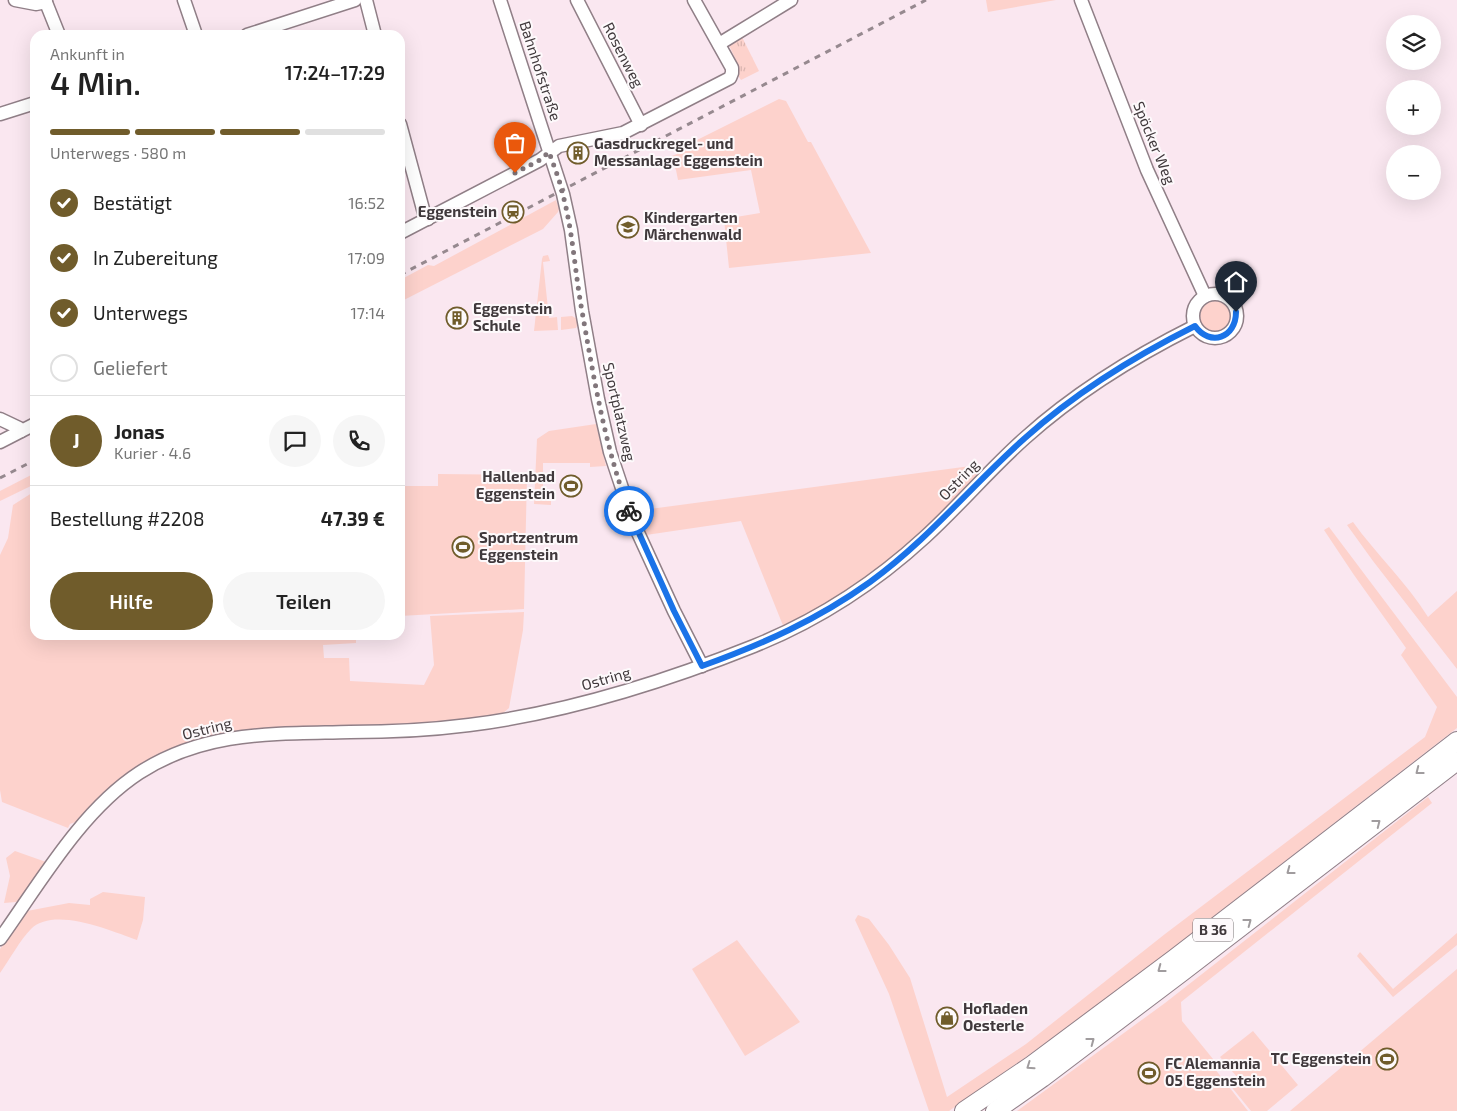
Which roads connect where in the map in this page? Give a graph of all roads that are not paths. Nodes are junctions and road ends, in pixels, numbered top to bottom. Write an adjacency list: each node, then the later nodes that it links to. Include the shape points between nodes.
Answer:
1 (15, 0): 10 (street, via 36,4)
2 (184, 0): 12 (street)
3 (355, 0): 13 (street)
4 (366, 0): 14 (street)
5 (500, 0): 20 (street, Bahnhofstraße)
6 (577, 0): 18 (street, Rosenweg)
7 (694, 0): 15 (street)
8 (791, 0): 15 (street)
9 (1081, 0): 23 (street, Spöcker Weg, via 1147,170)
10 (46, 1): 11 (street)
11 (57, 30)
12 (194, 30)
13 (262, 30)
14 (374, 30)
15 (719, 44): 18 (street, via 732,68 730,78)
16 (30, 105): 17 (street)
17 (0, 114)
18 (641, 125): 20 (street, via 623,133 559,146)
19 (405, 143): 21 (street)
20 (549, 152): 21 (street, via 540,160); 29 (street, Sportplatzweg, via 567,210 582,311 610,452 634,524)
21 (428, 219): 22 (street)
22 (405, 230)
23 (1205, 296): 24 (street, via 1195,305); 24 (street, via 1219,294 1230,300 1236,312 1234,326 1218,338 1204,335)
24 (1195, 326): 29 (street, Ostring, via 1113,372 1052,416 991,470 925,537 871,581 792,630)
25 (0, 419): 27 (street)
26 (30, 426): 27 (street)
27 (21, 431): 28 (street)
28 (0, 442)
29 (702, 666): 32 (street, Ostring, via 602,698 510,719 414,730 268,734 227,738 189,748 138,773 113,792 76,832)
30 (1457, 741): 33 (highway, B 36, one-way to 33, via 1174,959 1032,1065)
31 (1457, 761): 34 (highway, B 36, one-way to 31, via 1175,978)
32 (0, 939)
33 (964, 1111)
34 (995, 1111)

